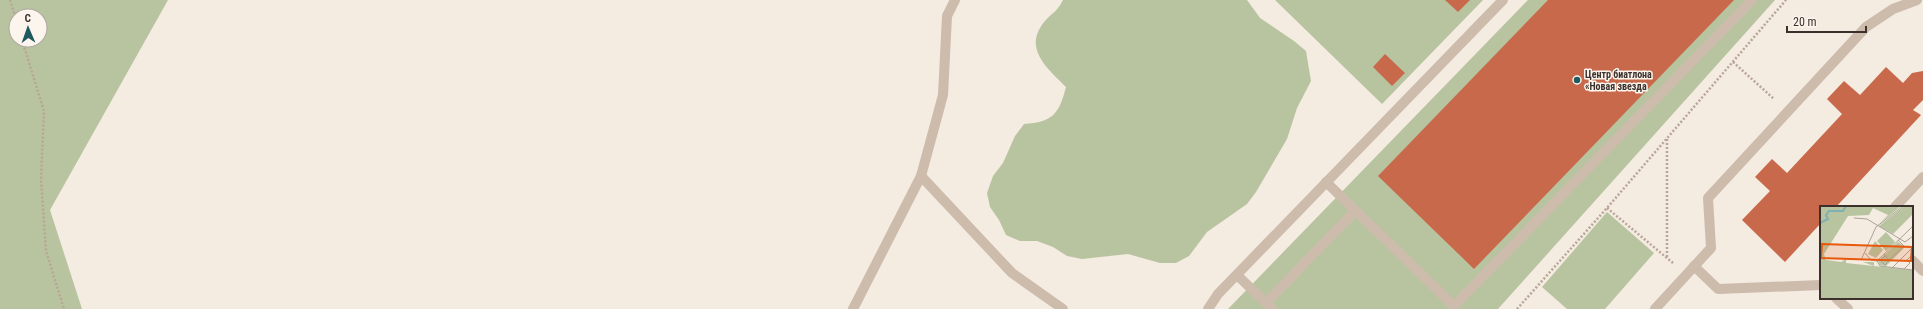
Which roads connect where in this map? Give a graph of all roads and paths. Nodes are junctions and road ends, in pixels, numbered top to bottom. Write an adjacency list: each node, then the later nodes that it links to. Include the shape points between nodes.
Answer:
1 (955, 0): 10 (street, via 947,16 943,95)
2 (1504, 0): 12 (street)
3 (1752, 0): 25 (street)
4 (1786, 0): 7 (path)
5 (1918, 0): 8 (street, via 1893,9 1866,27)
6 (24, 48): 26 (path, via 44,111 41,179 46,251)
7 (1733, 62): 8 (path); 9 (path)
8 (1787, 112): 18 (street, via 1708,198 1711,248)
9 (1667, 139): 14 (path); 16 (path)
10 (921, 176): 27 (street); 28 (street, via 1012,273)
11 (1923, 177): 13 (street)
12 (1326, 182): 15 (street); 20 (street)
13 (1896, 206)
14 (1607, 208): 16 (path); 30 (path)
15 (1355, 211): 24 (street); 25 (street)
16 (1667, 259): 21 (path)
17 (1913, 261): 19 (street)
18 (1694, 266): 21 (street); 22 (street, via 1718,289)
19 (1923, 271)
20 (1237, 275): 24 (street); 29 (street, via 1218,294)
21 (1686, 275): 31 (street)
22 (1820, 285)
23 (1837, 299): 32 (street)
24 (1269, 306)
25 (1453, 308)
26 (64, 309)
27 (853, 309)
28 (1064, 309)
29 (1208, 309)
30 (1517, 309)
31 (1655, 309)
32 (1848, 309)

